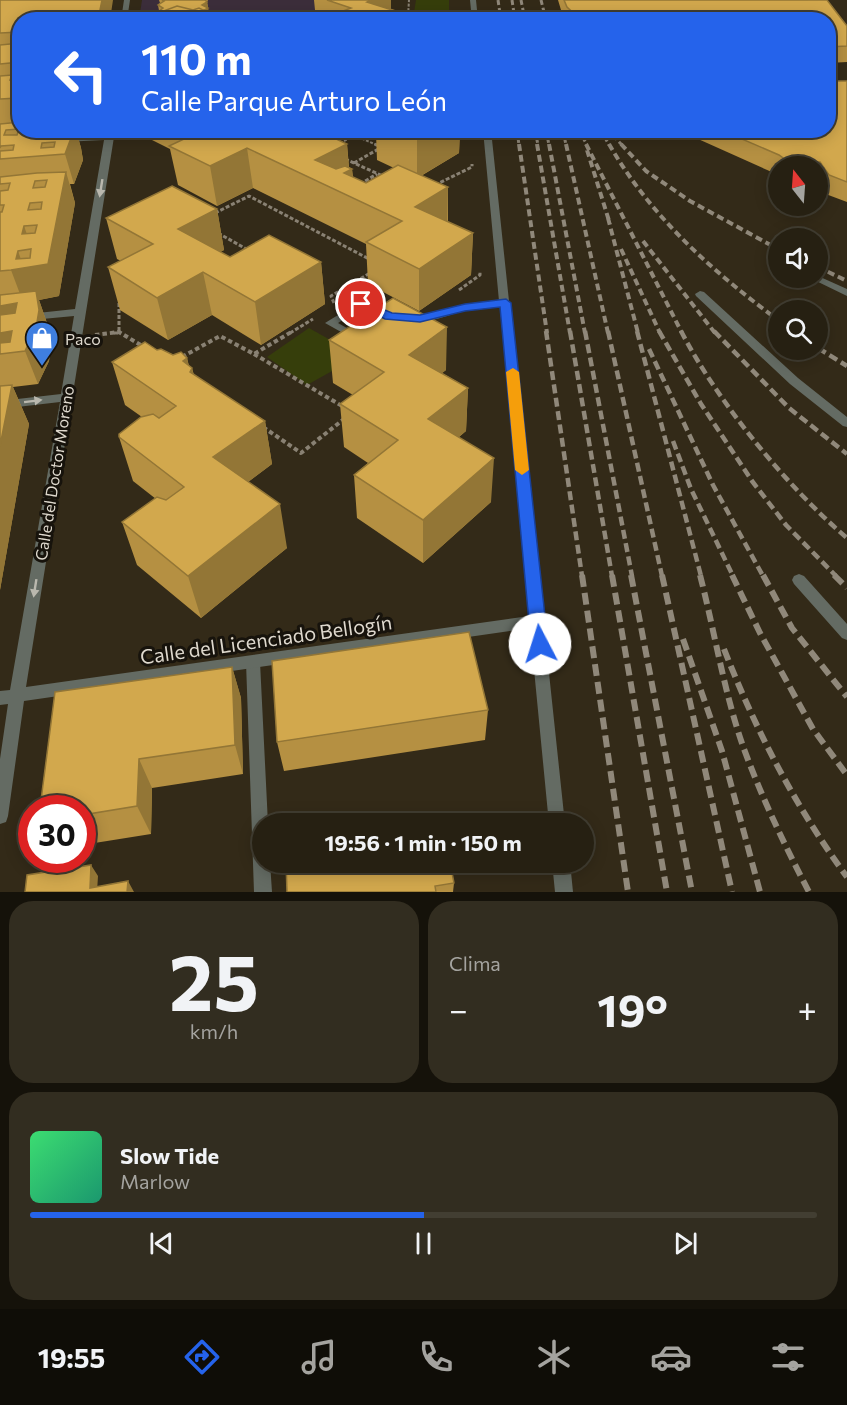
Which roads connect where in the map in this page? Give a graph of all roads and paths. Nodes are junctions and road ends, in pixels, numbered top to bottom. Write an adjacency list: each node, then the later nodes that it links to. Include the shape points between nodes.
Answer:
1 (79, 138): 6 (street)
2 (109, 138): 35 (street, Calle del Doctor Moreno, one-way to 35)
3 (350, 138): 7 (path)
4 (359, 138): 10 (path, via 382,147)
5 (488, 138): 33 (street)
6 (55, 141)
7 (335, 146)
8 (471, 158): 11 (path)
9 (344, 159): 10 (path)
10 (354, 163): 12 (path)
11 (472, 166): 13 (path); 16 (path)
12 (377, 174): 14 (path); 15 (path)
13 (472, 177)
14 (388, 178)
15 (352, 188)
16 (430, 188)
17 (209, 216): 19 (path, via 249,196)
18 (304, 216): 19 (path)
19 (296, 220): 22 (path)
20 (209, 227): 21 (path)
21 (249, 250)
22 (372, 261)
23 (479, 264): 29 (path, via 480,275)
24 (371, 272): 30 (path)
25 (828, 284): 27 (street)
26 (321, 291): 30 (path)
27 (847, 293)
28 (700, 294): 49 (street, via 794,381)
29 (452, 295)
30 (331, 296): 31 (path); 34 (path)
31 (342, 296)
32 (119, 301): 39 (path)
33 (506, 303): 36 (street, via 465,307 420,319); 51 (street)
34 (335, 306)
35 (81, 312): 38 (street); 40 (street, Calle del Doctor Moreno)
36 (394, 317): 36 (street, via 361,304 330,323 360,339)
37 (315, 318): 42 (path)
38 (0, 320)
39 (119, 332): 40 (path); 41 (path)
40 (76, 338): 44 (street, Calle del Doctor Moreno)
41 (145, 347)
42 (254, 354): 43 (path, via 220,336); 46 (path)
43 (181, 357)
44 (67, 397): 45 (street, one-way to 44); 54 (street, Calle del Doctor Moreno, one-way to 54)
45 (0, 405)
46 (343, 406)
47 (352, 412): 48 (path, via 301,453)
48 (255, 421)
49 (847, 423)
50 (799, 580): 52 (street)
51 (538, 621): 53 (street, Calle del Licenciado Bellogín); 56 (street)
52 (847, 634)
53 (253, 662): 54 (street, Calle del Licenciado Bellogín); 59 (street)
54 (17, 696): 55 (street, Calle del Licenciado Bellogín); 57 (street, Calle del Doctor Moreno)
55 (0, 698)
56 (556, 813)
57 (0, 816)
58 (562, 873): 60 (street)
59 (263, 892)
60 (564, 892)

